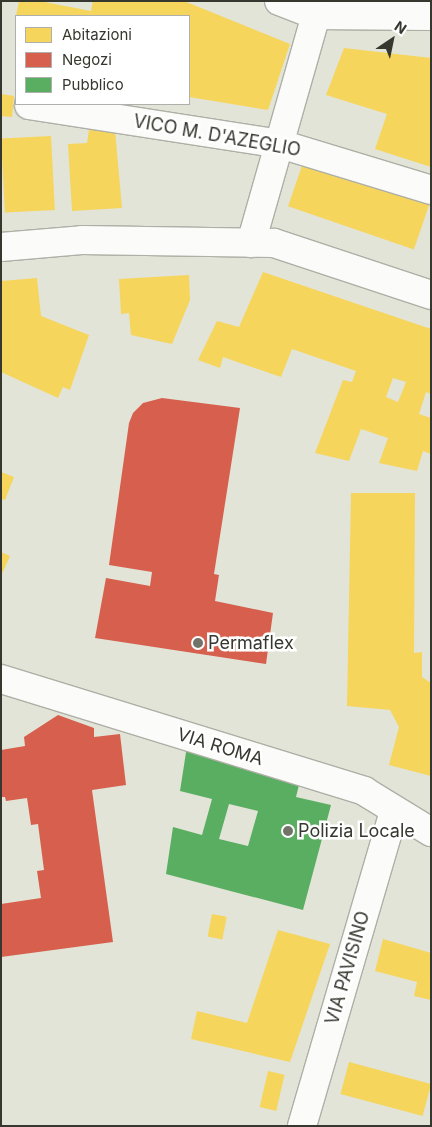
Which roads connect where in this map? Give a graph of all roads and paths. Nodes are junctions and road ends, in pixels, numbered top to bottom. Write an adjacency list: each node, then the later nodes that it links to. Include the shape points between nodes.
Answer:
1 (279, 1): 2 (street)
2 (316, 15): 3 (street); 5 (street)
3 (431, 16)
4 (29, 105): 5 (street, VICO M. D'AZEGLIO)
5 (280, 144): 6 (street, VICO M. D'AZEGLIO); 7 (street)
6 (431, 190)
7 (251, 243): 8 (street, via 82,240); 9 (street, via 274,243)
8 (1, 247)
9 (431, 295)
10 (1, 679): 11 (street, VIA ROMA, via 364,791)
11 (394, 811): 12 (street, VIA ROMA); 13 (street, VIA PAVISINO)
12 (431, 832)
13 (302, 1126)

